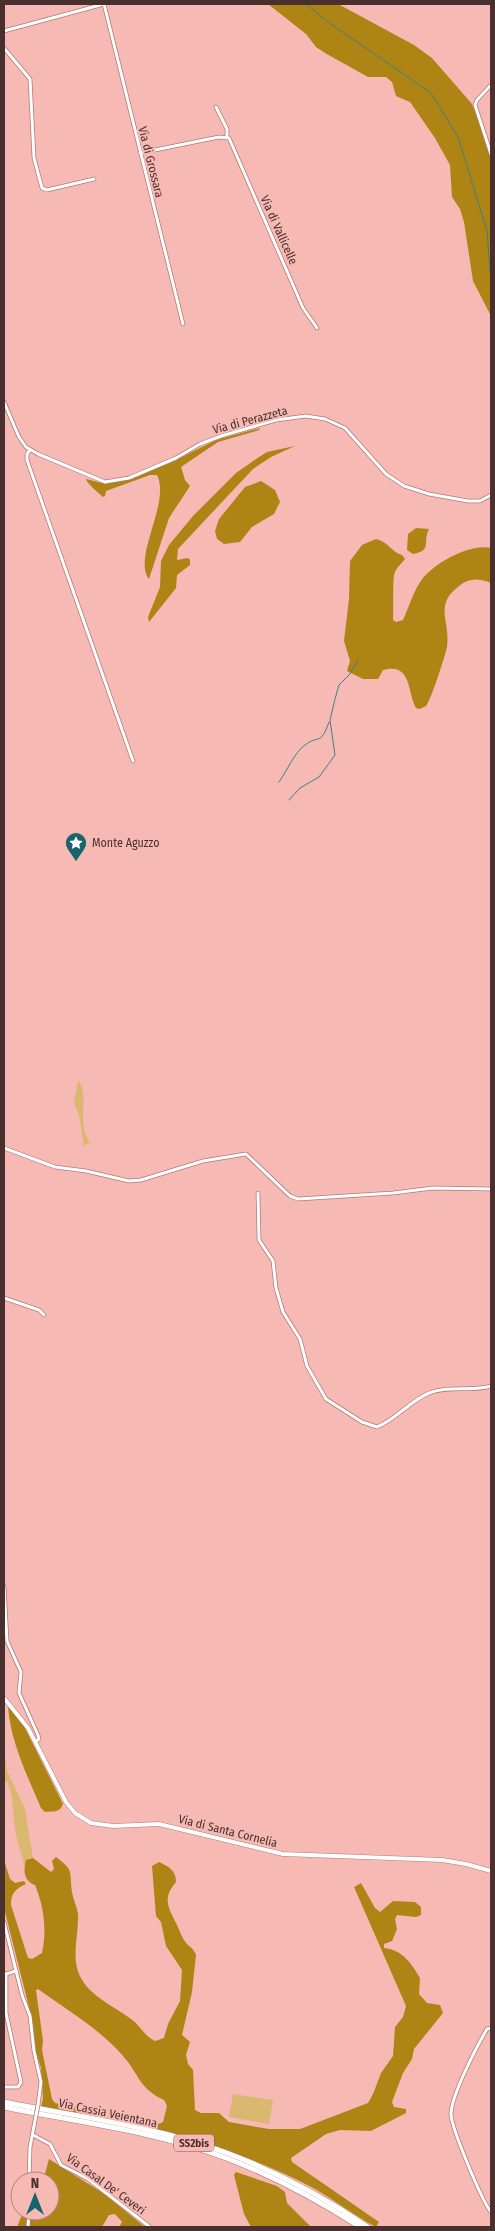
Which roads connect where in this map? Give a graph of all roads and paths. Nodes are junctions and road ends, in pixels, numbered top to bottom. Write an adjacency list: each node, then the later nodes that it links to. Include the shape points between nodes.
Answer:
1 (104, 4): 2 (street); 7 (street, Via di Grossara)
2 (4, 31)
3 (4, 48): 9 (street, via 30,79 34,158 42,188 49,190)
4 (491, 85): 8 (street, via 475,105)
5 (216, 108): 6 (street, Via di Vallicelle, via 227,129)
6 (227, 137): 7 (street); 11 (street, Via di Vallicelle, via 304,310)
7 (140, 153): 10 (street, Via di Grossara)
8 (491, 154)
9 (94, 179)
10 (183, 324)
11 (317, 328)
12 (4, 402): 13 (street, via 20,439)
13 (30, 450): 14 (street, Via di Perazzeta, via 93,478 110,482 129,478 221,436 280,419 309,417 331,421 345,428 386,474 404,486 435,496 468,501 480,501); 15 (street, via 26,460)
14 (491, 495)
15 (133, 761)
16 (4, 1148): 17 (street, via 51,1166 129,1182 203,1161 245,1154 288,1194 298,1199 433,1188)
17 (491, 1189)
18 (258, 1193): 21 (street, via 259,1240 274,1265 283,1312 300,1339 307,1366 326,1398 362,1422 377,1427 429,1393)
19 (4, 1298): 20 (street, via 39,1310)
20 (44, 1315)
21 (491, 1386)
22 (4, 1586): 24 (street, via 7,1641 20,1668 19,1693 38,1735)
23 (4, 1698): 24 (street, Via di Santa Cornelia, via 23,1720)
24 (35, 1742): 25 (street, Via di Santa Cornelia, via 66,1802 75,1813 91,1823 113,1826 159,1824 283,1854 442,1860)
25 (491, 1871)
26 (4, 1922): 27 (street)
27 (16, 1972): 28 (street); 34 (street, bridge, via 30,2016 42,2082)
28 (5, 1974): 29 (street)
29 (5, 2013): 31 (street, via 21,2082 18,2087)
30 (491, 2028): 36 (street, via 471,2060 451,2112 480,2194)
31 (4, 2087)
32 (4, 2102): 39 (highway, Via Cassia Veientana / SS2bis, via 175,2138 226,2153 303,2187)
33 (4, 2107): 38 (highway, Via Cassia Veientana / SS2bis, via 174,2142 225,2157 296,2189)
34 (33, 2135): 35 (street); 37 (street, Via Casal De' Ceveri, via 50,2144 61,2165 88,2179)
35 (29, 2171)
36 (491, 2212)
37 (150, 2227)
38 (360, 2227)
39 (368, 2227)

